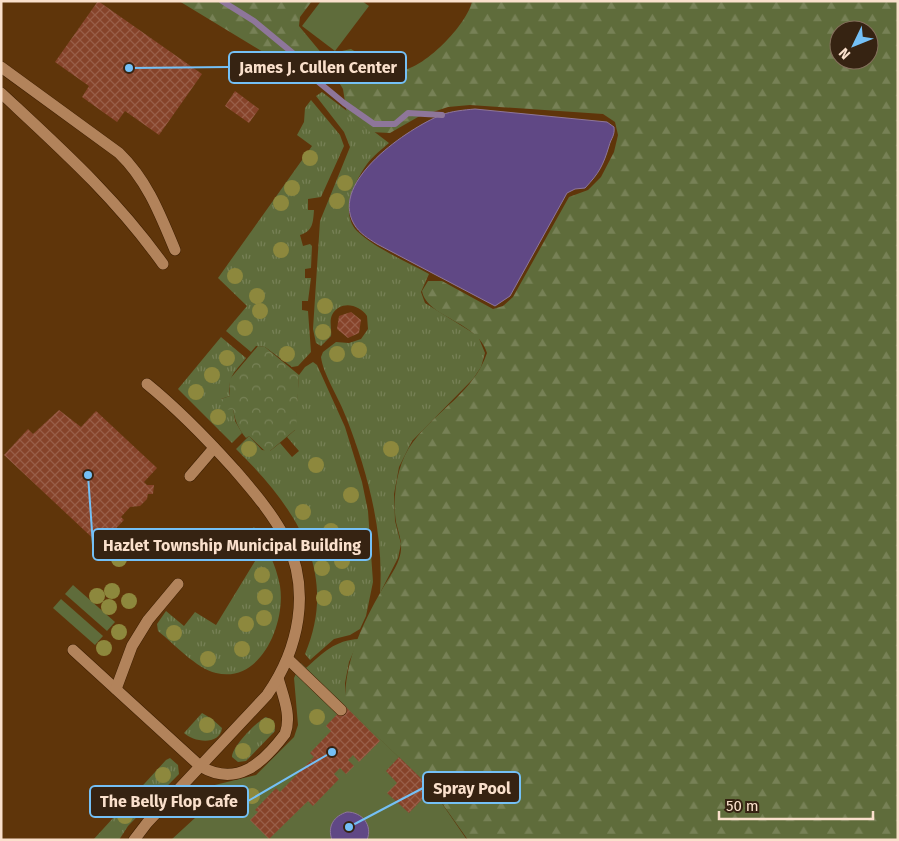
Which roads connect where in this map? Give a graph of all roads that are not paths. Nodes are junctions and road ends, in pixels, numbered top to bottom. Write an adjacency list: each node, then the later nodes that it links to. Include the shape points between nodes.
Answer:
1 (1, 67): 3 (lane, via 131,165 150,194)
2 (1, 93): 4 (lane, via 100,186)
3 (175, 250)
4 (163, 264)
5 (147, 384): 6 (lane, via 171,403)
6 (214, 448): 7 (lane); 10 (lane, via 272,517 294,560 300,599)
7 (190, 476)
8 (178, 584): 12 (lane, via 148,620 132,646)
9 (73, 650): 12 (lane)
10 (288, 659): 11 (lane); 13 (lane)
11 (278, 678): 14 (lane); 14 (lane, via 288,720 281,739 259,762 244,772 220,774)
12 (116, 689): 14 (lane)
13 (341, 710)
14 (200, 766): 15 (lane)
15 (134, 840)

